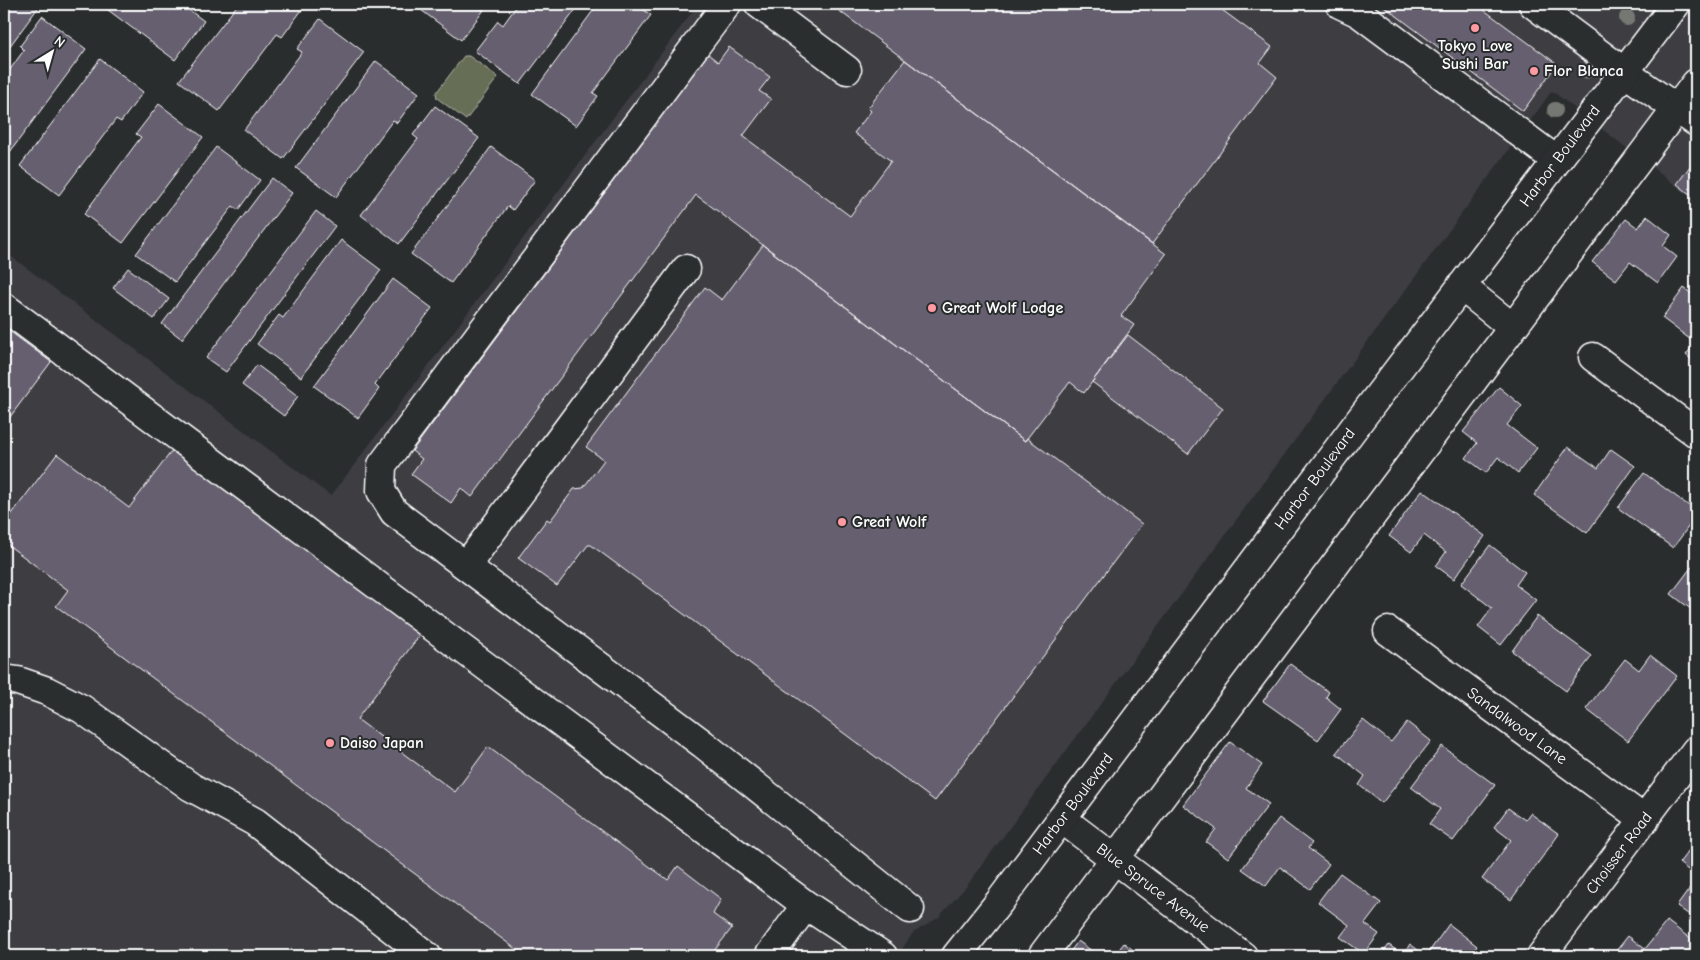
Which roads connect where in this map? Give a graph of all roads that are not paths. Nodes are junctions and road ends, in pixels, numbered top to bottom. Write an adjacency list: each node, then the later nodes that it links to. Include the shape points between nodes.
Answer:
1 (727, 4): 17 (main road, via 382,465 381,491 394,512)
2 (759, 4): 6 (main road)
3 (1340, 4): 10 (main road, via 1359,13)
4 (1534, 4): 7 (main road)
5 (1676, 4): 7 (main road, Harbor Boulevard)
6 (847, 70)
7 (1624, 72): 9 (main road); 10 (main road, Harbor Boulevard)
8 (1696, 83): 9 (main road)
9 (1687, 115): 14 (main road)
10 (1556, 160): 12 (main road, Harbor Boulevard)
11 (686, 269): 17 (main road)
12 (1462, 286): 14 (main road); 21 (main road, Harbor Boulevard)
13 (4, 307): 24 (main road)
14 (1512, 327): 23 (main road)
15 (1593, 357): 16 (main road)
16 (1696, 433)
17 (466, 566): 25 (main road, via 702,744)
18 (1388, 631): 22 (main road, Sandalwood Lane)
19 (4, 679): 26 (main road, via 47,692 82,709 191,787 255,822)
20 (1696, 750): 22 (main road, Choisser Road)
21 (1062, 819): 23 (main road, Blue Spruce Avenue); 29 (main road, Harbor Boulevard)
22 (1645, 820): 32 (main road, Choisser Road)
23 (1114, 859): 30 (main road); 31 (main road, Blue Spruce Avenue)
24 (806, 905): 27 (main road); 28 (main road)
25 (910, 909)
26 (427, 956)
27 (769, 956)
28 (883, 956)
29 (956, 956)
30 (1042, 956)
31 (1243, 956)
32 (1541, 956)

